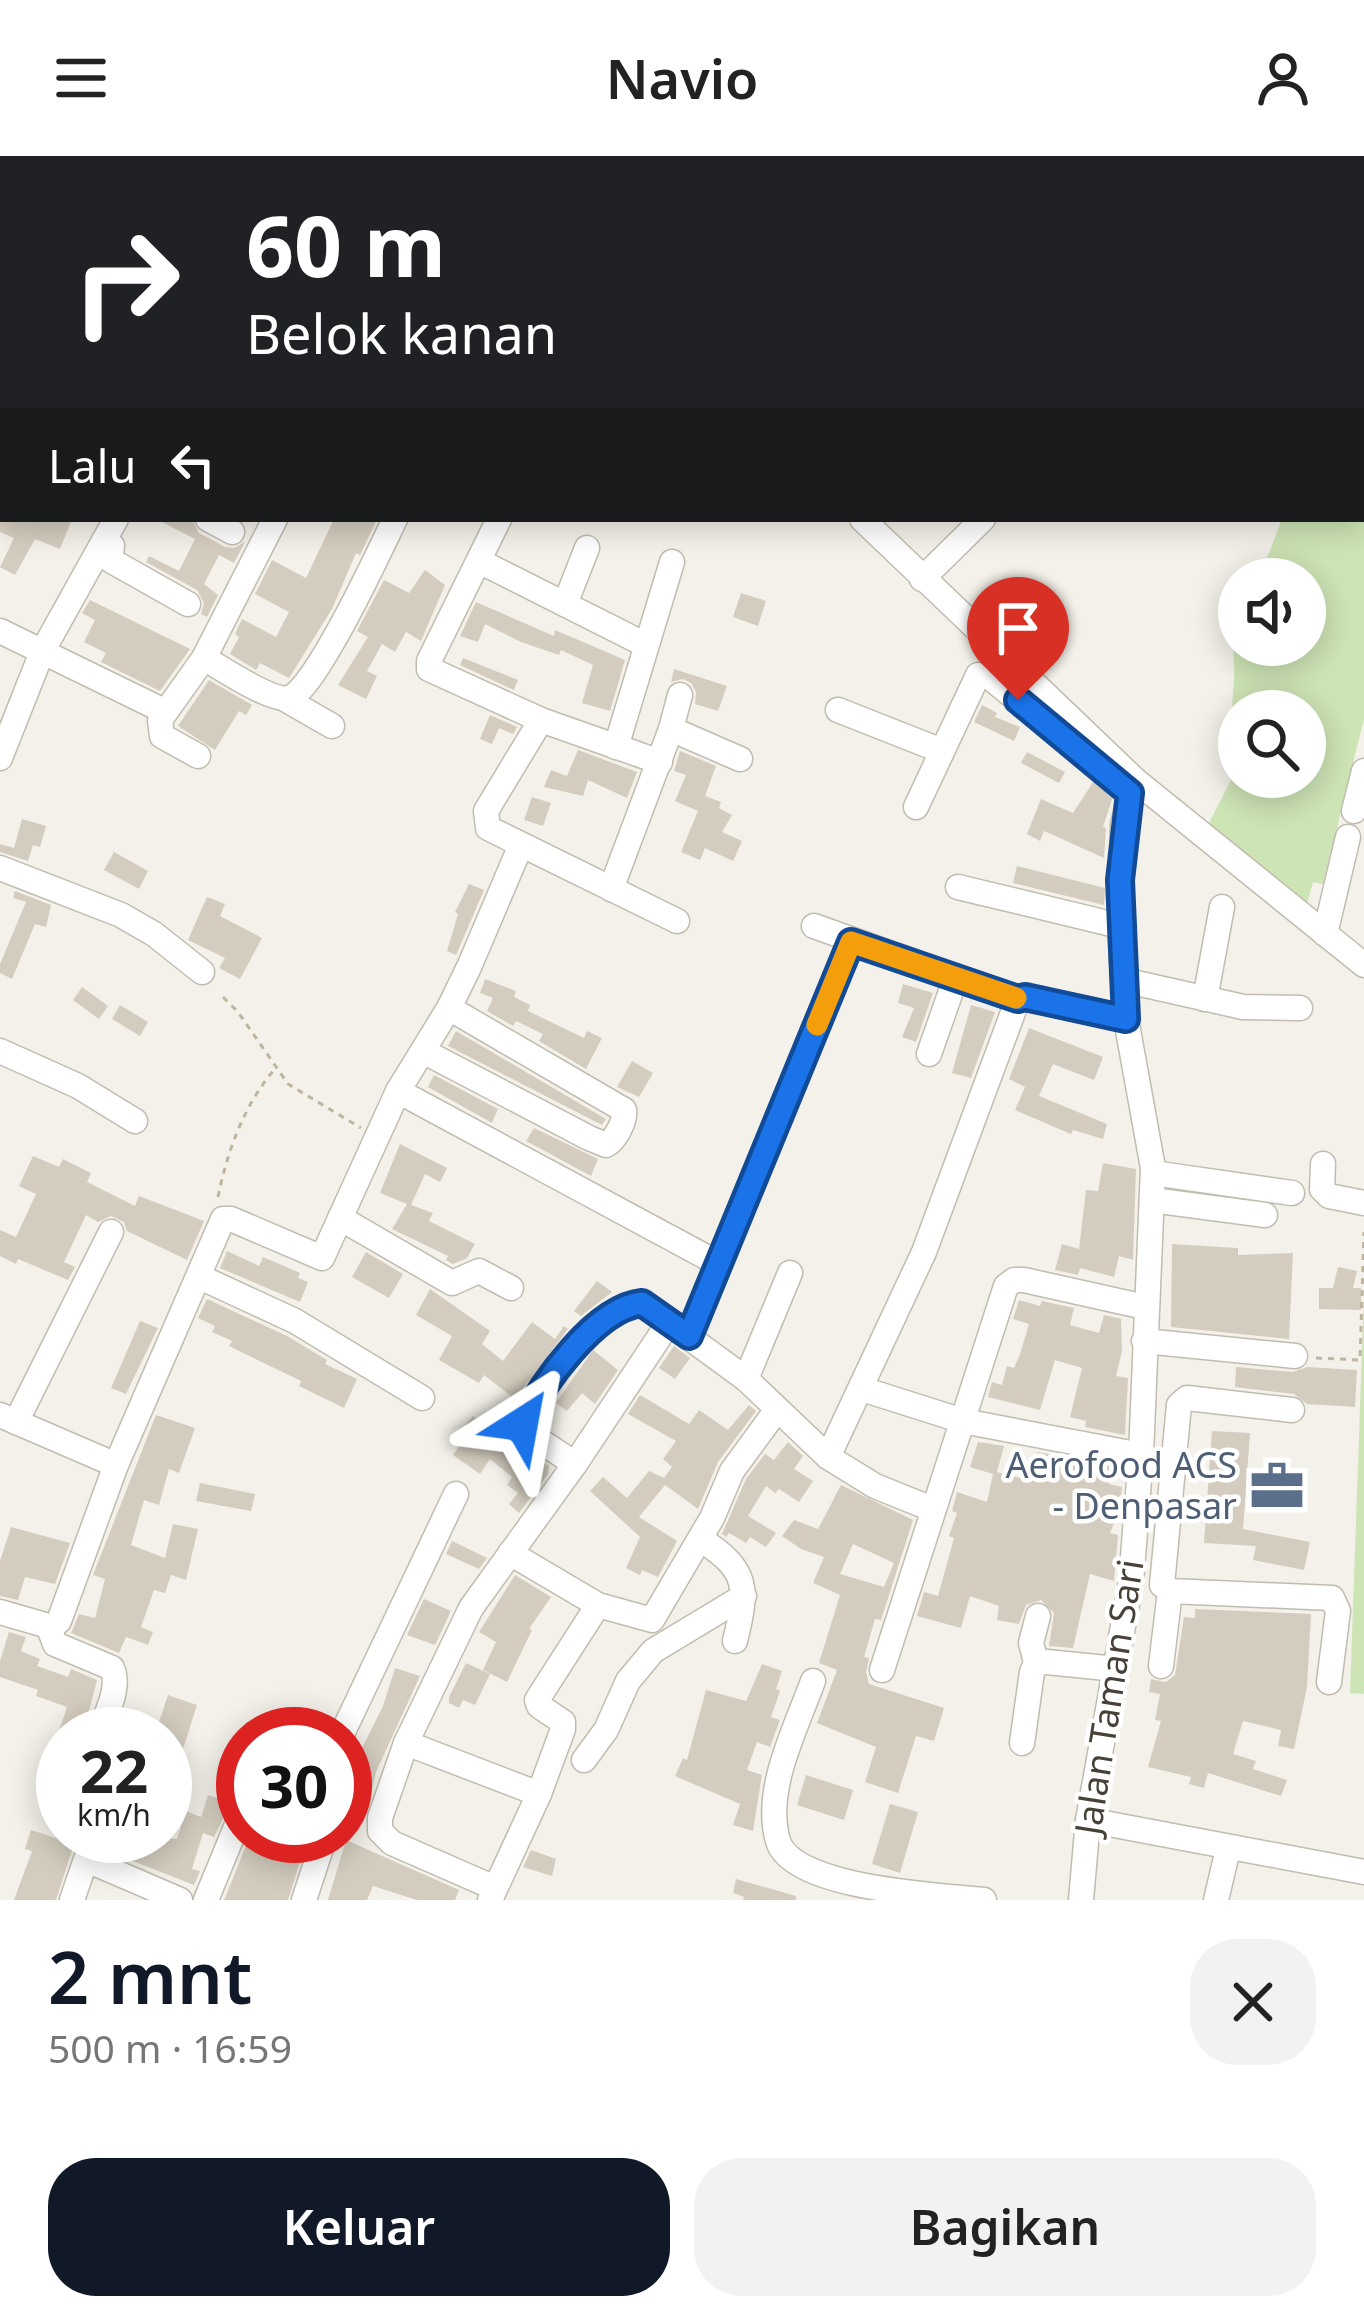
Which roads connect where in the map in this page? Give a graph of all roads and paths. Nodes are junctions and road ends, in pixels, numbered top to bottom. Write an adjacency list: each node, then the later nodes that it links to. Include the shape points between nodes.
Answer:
1 (214, 522): 8 (street)
2 (273, 522): 18 (street)
3 (393, 522): 20 (street, via 316,671)
4 (499, 522): 10 (street)
5 (866, 522): 12 (street)
6 (980, 522): 12 (street)
7 (110, 530): 13 (street, via 110,560); 17 (street)
8 (232, 532)
9 (587, 548): 14 (street)
10 (481, 562): 14 (street); 23 (street, via 429,669)
11 (672, 562): 16 (street)
12 (922, 579): 33 (street)
13 (188, 604)
14 (565, 604): 16 (street)
15 (0, 631): 17 (street)
16 (644, 644): 26 (street)
17 (42, 652): 22 (street); 29 (street)
18 (204, 658): 20 (street); 22 (street)
19 (680, 695): 25 (street)
20 (285, 699): 24 (street)
21 (838, 710): 27 (street)
22 (164, 711): 28 (street, via 160,733)
23 (541, 720): 26 (street); 37 (street, via 484,820)
24 (332, 727)
25 (671, 729): 30 (street); 31 (street)
26 (616, 747): 31 (street)
27 (942, 751): 33 (street, via 983,674); 34 (street)
28 (198, 756)
29 (0, 758)
30 (740, 759)
31 (660, 763): 40 (street)
32 (1364, 771): 35 (street)
33 (1132, 786): 44 (street, Jalan Taman Sari); 45 (street)
34 (916, 807)
35 (1354, 812)
36 (1348, 837): 45 (street)
37 (521, 844): 40 (street); 54 (street)
38 (0, 868): 48 (street, via 121,915)
39 (958, 886): 44 (street)
40 (610, 889): 42 (street)
41 (1222, 907): 53 (street)
42 (676, 921)
43 (814, 926): 46 (street)
44 (1120, 926): 50 (street, Jalan Taman Sari)
45 (1325, 934): 47 (street)
46 (851, 942): 49 (street); 74 (street)
47 (1364, 965)
48 (202, 972)
49 (956, 977): 52 (street); 59 (street)
50 (1123, 980): 53 (street); 56 (street, Jalan Taman Sari)
51 (223, 998): 60 (path)
52 (1018, 999): 56 (street); 83 (street, via 924,1252)
53 (1205, 999): 55 (street)
54 (449, 1008): 58 (street); 58 (street, via 624,1110 611,1143)
55 (1300, 1008)
56 (1126, 1019): 65 (street, Jalan Taman Sari)
57 (0, 1051): 62 (street)
58 (423, 1052): 61 (street)
59 (928, 1054)
60 (275, 1069): 63 (path); 71 (path, via 231,1144 216,1205)
61 (398, 1091): 63 (street); 74 (street)
62 (135, 1121)
63 (378, 1137): 70 (street)
64 (1323, 1164): 68 (street, via 1329,1196)
65 (1153, 1173): 66 (street); 67 (street, Jalan Taman Sari)
66 (1292, 1193)
67 (1152, 1200): 69 (street); 78 (street, Jalan Taman Sari)
68 (1364, 1203)
69 (1265, 1215)
70 (340, 1218): 71 (street, via 322,1258); 77 (street, via 452,1283 477,1271)
71 (223, 1220): 76 (street)
72 (111, 1232): 87 (street)
73 (1364, 1232): 81 (path, via 1360,1360)
74 (718, 1264): 79 (street)
75 (790, 1273): 82 (street)
76 (200, 1277): 84 (street, via 295,1321); 92 (street)
77 (511, 1288)
78 (1145, 1307): 80 (street, Jalan Taman Sari); 88 (street, via 1010,1282)
79 (680, 1329): 82 (street); 91 (street); 91 (street, via 642,1303 580,1341 525,1417 524,1430)
80 (1144, 1341): 81 (street); 89 (street, Jalan Taman Sari)
81 (1295, 1356)
82 (746, 1379): 86 (street)
83 (862, 1389): 88 (street); 90 (street)
84 (422, 1398)
85 (1292, 1410): 98 (street, via 1187,1398 1179,1405)
86 (776, 1411): 90 (street); 95 (street, via 732,1471)
87 (8, 1418): 92 (street)
88 (963, 1421): 89 (street); 94 (street)
89 (1141, 1455): 97 (street, Jalan Taman Sari)
90 (828, 1457): 94 (street)
91 (575, 1464): 96 (street)
92 (116, 1465): 103 (street, via 61,1617)
93 (456, 1494): 112 (street)
94 (932, 1509): 107 (street)
95 (700, 1539): 99 (street, via 738,1569); 100 (street, via 652,1620)
96 (510, 1553): 100 (street); 113 (street, via 459,1630)
97 (1132, 1582): 98 (street); 108 (street, Jalan Taman Sari)
98 (1166, 1588): 106 (street); 110 (street, via 1332,1598 1339,1611)
99 (744, 1596): 104 (street); 115 (street, via 653,1651)
100 (598, 1605): 116 (street, via 537,1700 563,1729)
101 (0, 1612): 103 (street)
102 (1039, 1616): 105 (street, via 1030,1643)
103 (49, 1628): 111 (street, via 55,1644 116,1673)
104 (734, 1641)
105 (1036, 1662): 108 (street); 114 (street)
106 (1161, 1666)
107 (882, 1670)
108 (1116, 1670): 117 (street, Jalan Taman Sari)
109 (813, 1681): 124 (street, via 781,1770 779,1845 790,1861)
110 (1329, 1682)
111 (108, 1707)
112 (356, 1707)
113 (406, 1743): 116 (street); 125 (street, via 380,1831)
114 (1022, 1743)
115 (584, 1760)
116 (539, 1794): 125 (street)
117 (1088, 1820): 118 (street); 131 (street, Jalan Taman Sari)
118 (1228, 1850): 123 (street); 132 (street)
119 (85, 1863): 126 (street)
120 (116, 1863): 127 (street)
121 (221, 1863): 128 (street)
122 (316, 1863): 129 (street)
123 (1364, 1872)
124 (852, 1892): 130 (street)
125 (493, 1894)
126 (72, 1900)
127 (180, 1900)
128 (206, 1900)
129 (304, 1900)
130 (984, 1900)
131 (1081, 1900)
132 (1216, 1900)

